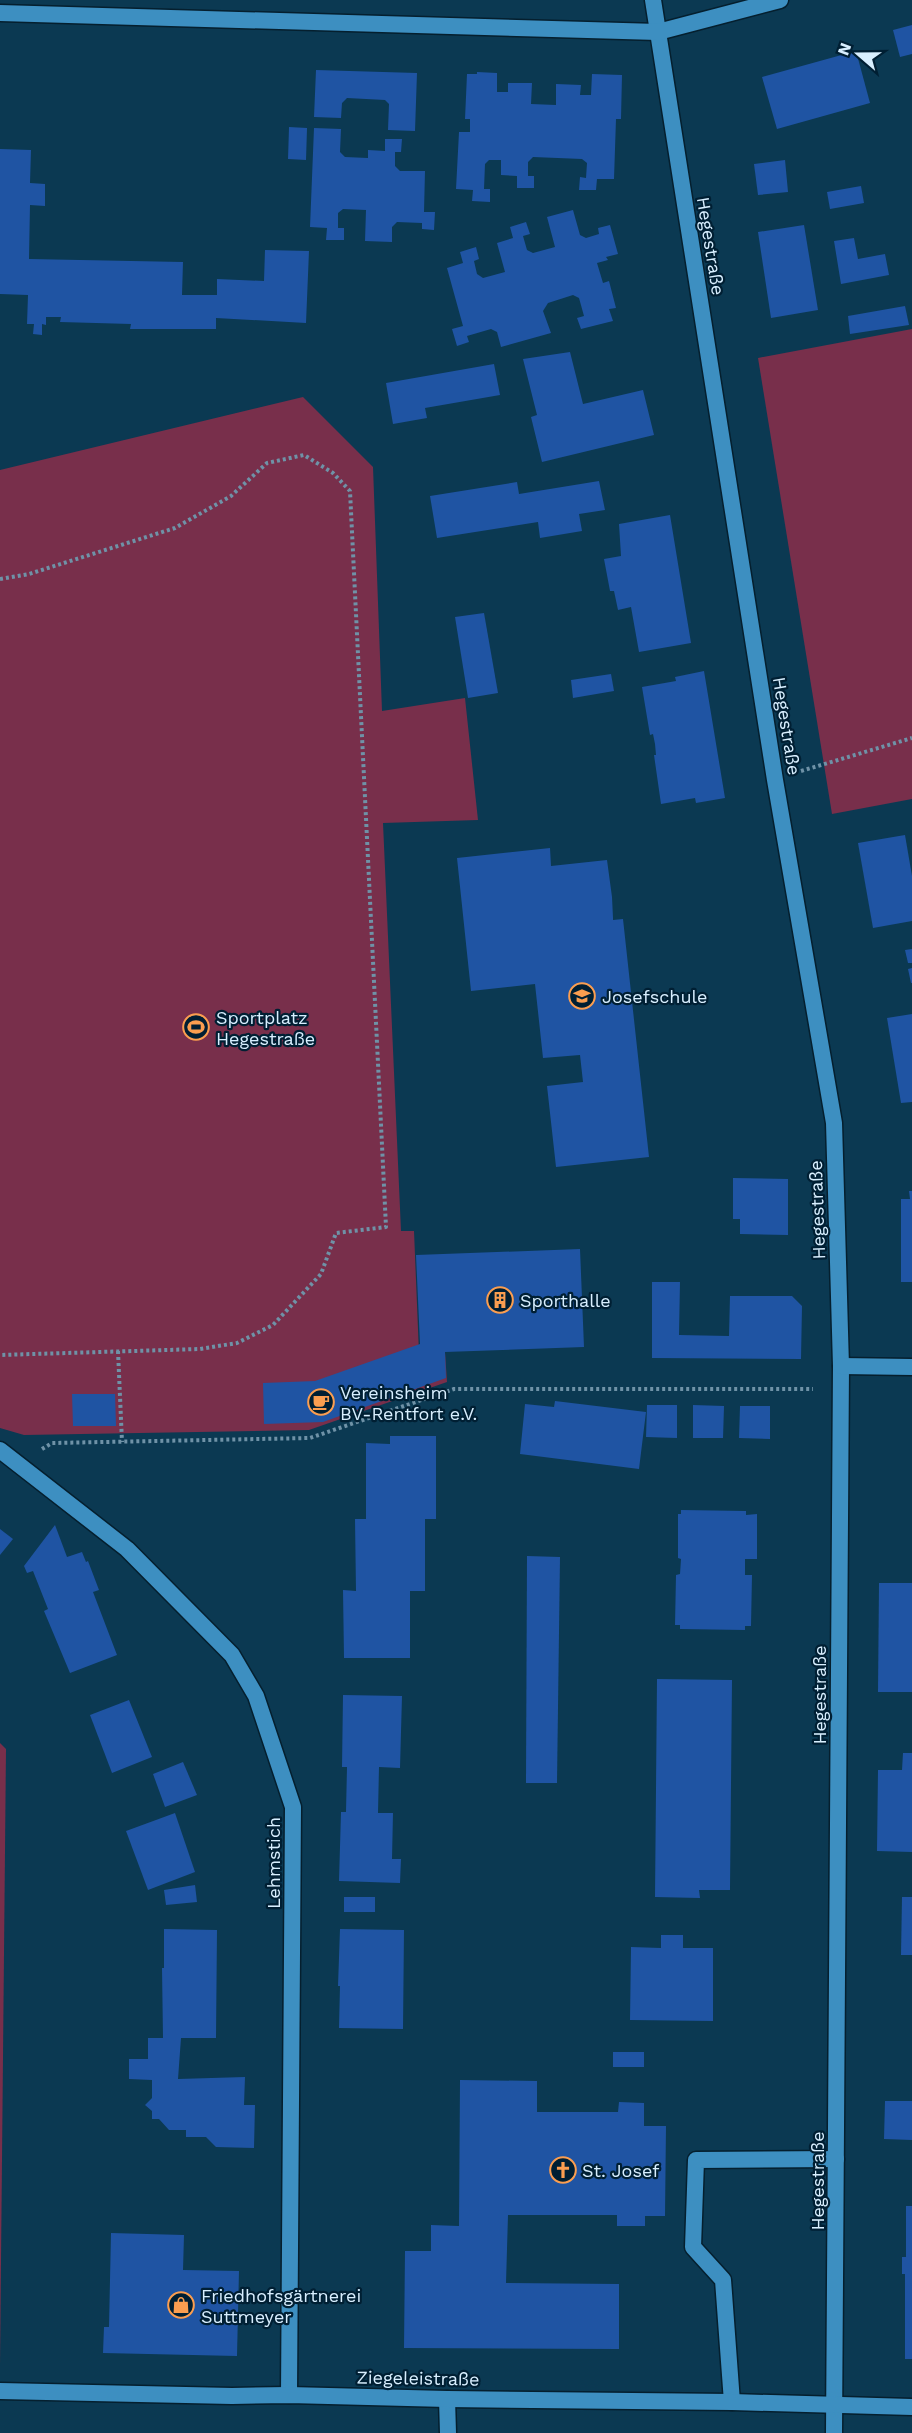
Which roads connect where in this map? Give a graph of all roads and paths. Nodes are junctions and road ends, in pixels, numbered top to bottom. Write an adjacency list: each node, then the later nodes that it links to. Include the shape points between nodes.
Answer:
1 (653, 0): 4 (street, Hegestraße)
2 (780, 0): 4 (street)
3 (0, 14): 4 (street)
4 (658, 32): 7 (street, Hegestraße)
5 (0, 579): 8 (path, via 29,574 175,528 231,496 267,463 304,455 333,473 350,491 386,1227 336,1233 321,1274 273,1325 237,1343 200,1349)
6 (912, 738): 7 (path)
7 (776, 780): 10 (street, Hegestraße, via 834,1123)
8 (118, 1351): 9 (path); 13 (path)
9 (0, 1355)
10 (841, 1366): 11 (street); 12 (street, Hegestraße)
11 (912, 1367)
12 (841, 1389): 13 (path, via 454,1389 310,1438); 16 (street, Hegestraße)
13 (122, 1442): 15 (path, via 52,1443)
14 (0, 1450): 15 (street, Lehmstich)
15 (18, 1464): 18 (street, Lehmstich, via 127,1549 232,1655 256,1696 293,1807)
16 (836, 2159): 20 (street, via 696,2160 693,2247 723,2280); 21 (street, Hegestraße)
17 (0, 2391): 18 (street, Ziegeleistraße)
18 (289, 2395): 19 (street, Ziegeleistraße)
19 (447, 2399): 20 (street, Ziegeleistraße); 23 (street)
20 (732, 2402): 21 (street, Ziegeleistraße)
21 (835, 2404): 22 (street, Ziegeleistraße); 24 (street, Hegestraße)
22 (912, 2407)
23 (448, 2433)
24 (834, 2433)

